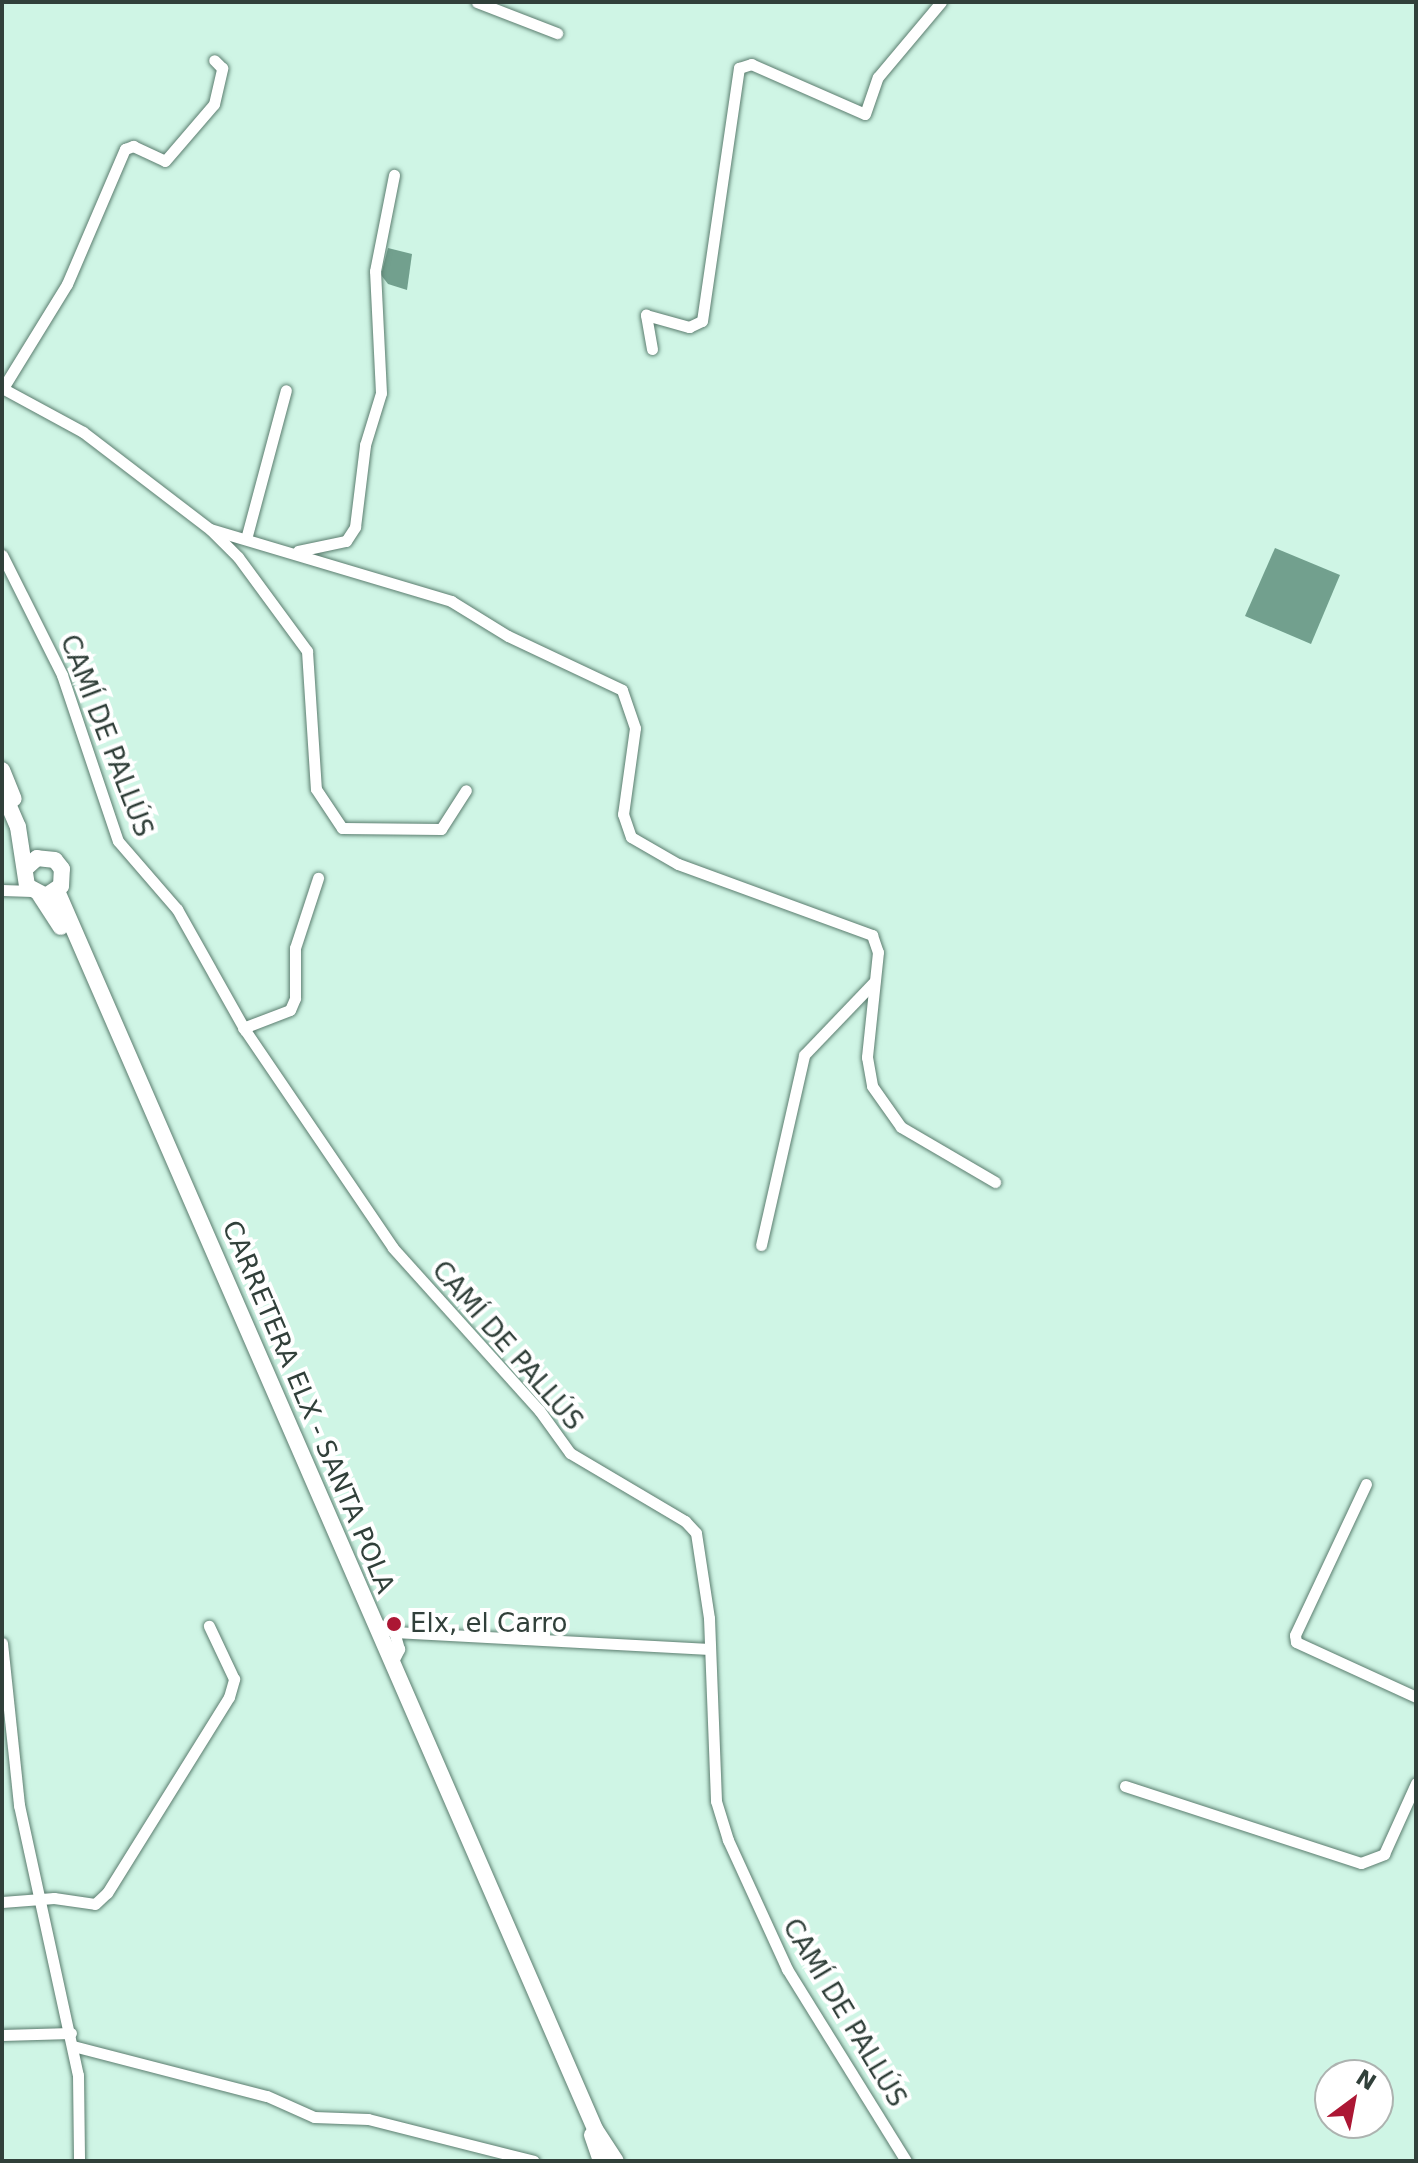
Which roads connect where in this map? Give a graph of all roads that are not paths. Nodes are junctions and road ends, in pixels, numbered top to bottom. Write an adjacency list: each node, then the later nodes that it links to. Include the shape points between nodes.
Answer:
1 (477, 2): 3 (street)
2 (941, 2): 6 (street, via 878,77 865,114 751,64 739,68 702,321 689,327 646,315)
3 (557, 33)
4 (214, 60): 7 (street, via 222,68 214,104 165,161 133,146 125,149 67,284)
5 (394, 175): 11 (street, via 375,271 381,393 365,445 355,527 346,541 332,547)
6 (652, 349)
7 (2, 388): 9 (street, via 83,432)
8 (286, 390): 10 (street)
9 (210, 529): 10 (street); 15 (street, via 238,557 307,651 316,789 342,828 441,829)
10 (246, 539): 11 (street)
11 (290, 552): 21 (street, via 357,577 451,601 508,636 622,690 635,728 623,814 631,837 678,864 872,935 878,952)
12 (2, 555): 22 (street, CAMÍ DE PALLÚS, via 62,675 118,841 177,909)
13 (2, 770): 16 (main road, via 31,841)
14 (2, 790): 18 (main road, CARRETERA ELX - SANTA POLA, via 18,827)
15 (466, 790)
16 (43, 857): 18 (main road); 20 (main road, CARRETERA ELX - SANTA POLA, via 62,869)
17 (318, 878): 22 (street, via 295,948 295,998 290,1010)
18 (28, 885): 19 (street); 20 (main road); 42 (main road, CARRETERA ELX - SANTA POLA, via 78,963)
19 (2, 890)
20 (57, 891): 26 (main road, CARRETERA ELX - SANTA POLA)
21 (875, 981): 23 (street, via 867,1057 883,1108 918,1140); 24 (street, via 804,1055)
22 (243, 1028): 30 (street, CAMÍ DE PALLÚS, via 393,1248 539,1410 555,1437 570,1453 685,1521 696,1533 703,1552)
23 (995, 1182)
24 (761, 1245)
25 (1366, 1484): 32 (street, via 1296,1642)
26 (375, 1623): 28 (street); 31 (main road, CARRETERA ELX - SANTA POLA)
27 (209, 1626): 35 (street, via 234,1679 215,1727 107,1893 95,1904)
28 (394, 1632): 30 (street); 31 (street, via 399,1649)
29 (2, 1643): 35 (street, via 19,1805)
30 (710, 1649): 44 (street, CAMÍ DE PALLÚS, via 713,1769 728,1840 787,1969)
31 (392, 1663): 43 (main road, CARRETERA ELX - SANTA POLA, via 595,2129)
32 (1416, 1697)
33 (1416, 1783): 34 (street, via 1384,1854 1361,1863)
34 (1125, 1786)
35 (40, 1900): 36 (street); 37 (street)
36 (2, 1902)
37 (71, 2033): 38 (street); 39 (street)
38 (2, 2035)
39 (73, 2046): 40 (street, via 81,2107); 41 (street, via 267,2096 314,2117 368,2119)
40 (79, 2161)
41 (534, 2161)
42 (601, 2161)
43 (616, 2161)
44 (906, 2161)

